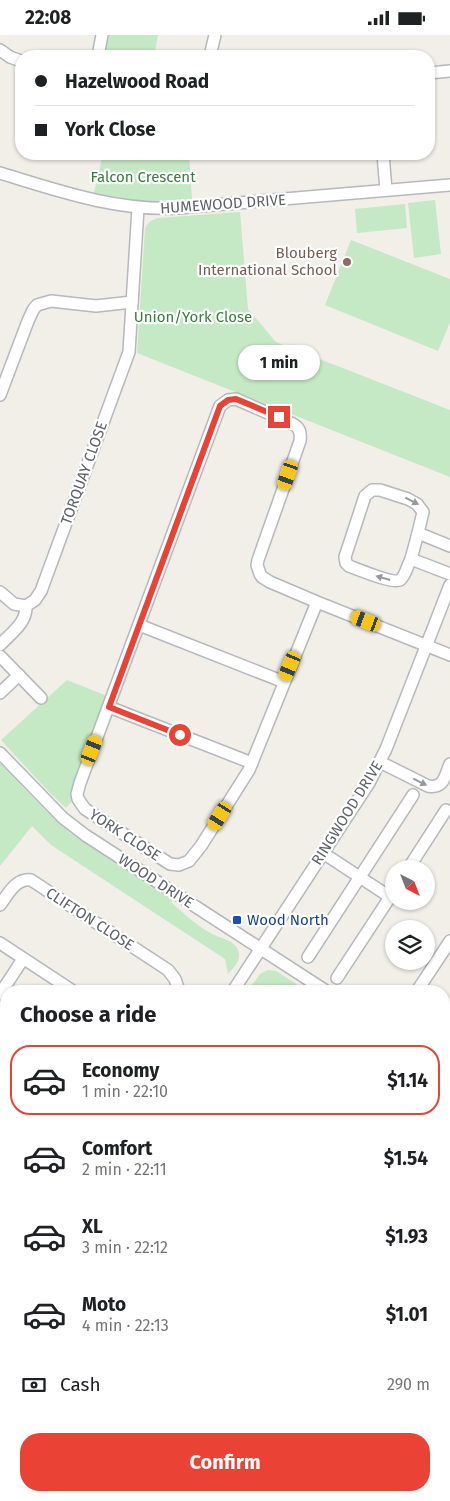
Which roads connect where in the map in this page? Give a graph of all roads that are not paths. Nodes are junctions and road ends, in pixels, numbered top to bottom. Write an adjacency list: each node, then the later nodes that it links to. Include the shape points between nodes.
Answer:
1 (102, 35): 4 (street)
2 (215, 35): 5 (street)
3 (0, 50): 6 (street)
4 (99, 50)
5 (211, 50)
6 (15, 59)
7 (450, 71): 8 (street)
8 (435, 72)
9 (384, 160): 12 (street)
10 (0, 173): 13 (street, HUMEWOOD DRIVE, via 91,200)
11 (450, 185): 12 (street, HUMEWOOD DRIVE)
12 (386, 190): 13 (street, HUMEWOOD DRIVE, via 178,209)
13 (138, 208): 14 (street, TORQUAY CLOSE)
14 (132, 302): 15 (street, via 96,306 51,301 37,305); 23 (street, TORQUAY CLOSE, via 129,352 41,591)
15 (0, 395)
16 (418, 533): 17 (street); 18 (street); 18 (street, one-way to 16, via 401,580 396,581 349,567 345,557 365,496 372,490 408,499 420,506 423,512)
17 (450, 546)
18 (411, 559): 19 (street)
19 (450, 574)
20 (450, 585): 26 (street, RINGWOOD DRIVE)
21 (0, 592): 23 (street, via 14,604)
22 (317, 602): 24 (street, YORK CLOSE, via 265,579 257,565 300,441 300,430 293,423 232,399 220,406); 26 (street, YORK CLOSE); 30 (street, YORK CLOSE)
23 (26, 607): 25 (street, TORQUAY CLOSE, via 20,625)
24 (139, 625): 30 (street); 33 (street, YORK CLOSE)
25 (0, 645)
26 (426, 645): 27 (street, YORK CLOSE); 35 (street, RINGWOOD DRIVE)
27 (450, 655)
28 (0, 656): 29 (street)
29 (19, 675): 31 (street); 32 (street)
30 (284, 682): 36 (street, YORK CLOSE)
31 (2, 688)
32 (40, 698)
33 (109, 707): 36 (street); 36 (street, YORK CLOSE, via 80,783 78,799 85,809 170,865 189,861)
34 (0, 753): 48 (street, WOOD DRIVE, via 74,827)
35 (380, 762): 37 (street, one-way to 37, via 435,787 444,778); 40 (street, RINGWOOD DRIVE)
36 (252, 763)
37 (450, 764)
38 (413, 795): 42 (street)
39 (446, 810): 41 (street)
40 (323, 853): 42 (street); 48 (street, RINGWOOD DRIVE)
41 (414, 860)
42 (360, 877): 43 (street); 49 (street)
43 (385, 890)
44 (0, 905): 54 (street, CLIFTON CLOSE, via 18,882 31,880 168,970)
45 (385, 905): 51 (street)
46 (450, 941): 57 (street)
47 (0, 943): 50 (street)
48 (260, 948): 55 (street, RINGWOOD DRIVE); 56 (street, WOOD DRIVE)
49 (308, 957)
50 (23, 959): 52 (street); 53 (street)
51 (337, 978)
52 (6, 985)
53 (64, 985)
54 (177, 985)
55 (237, 985)
56 (317, 985)
57 (421, 985)

